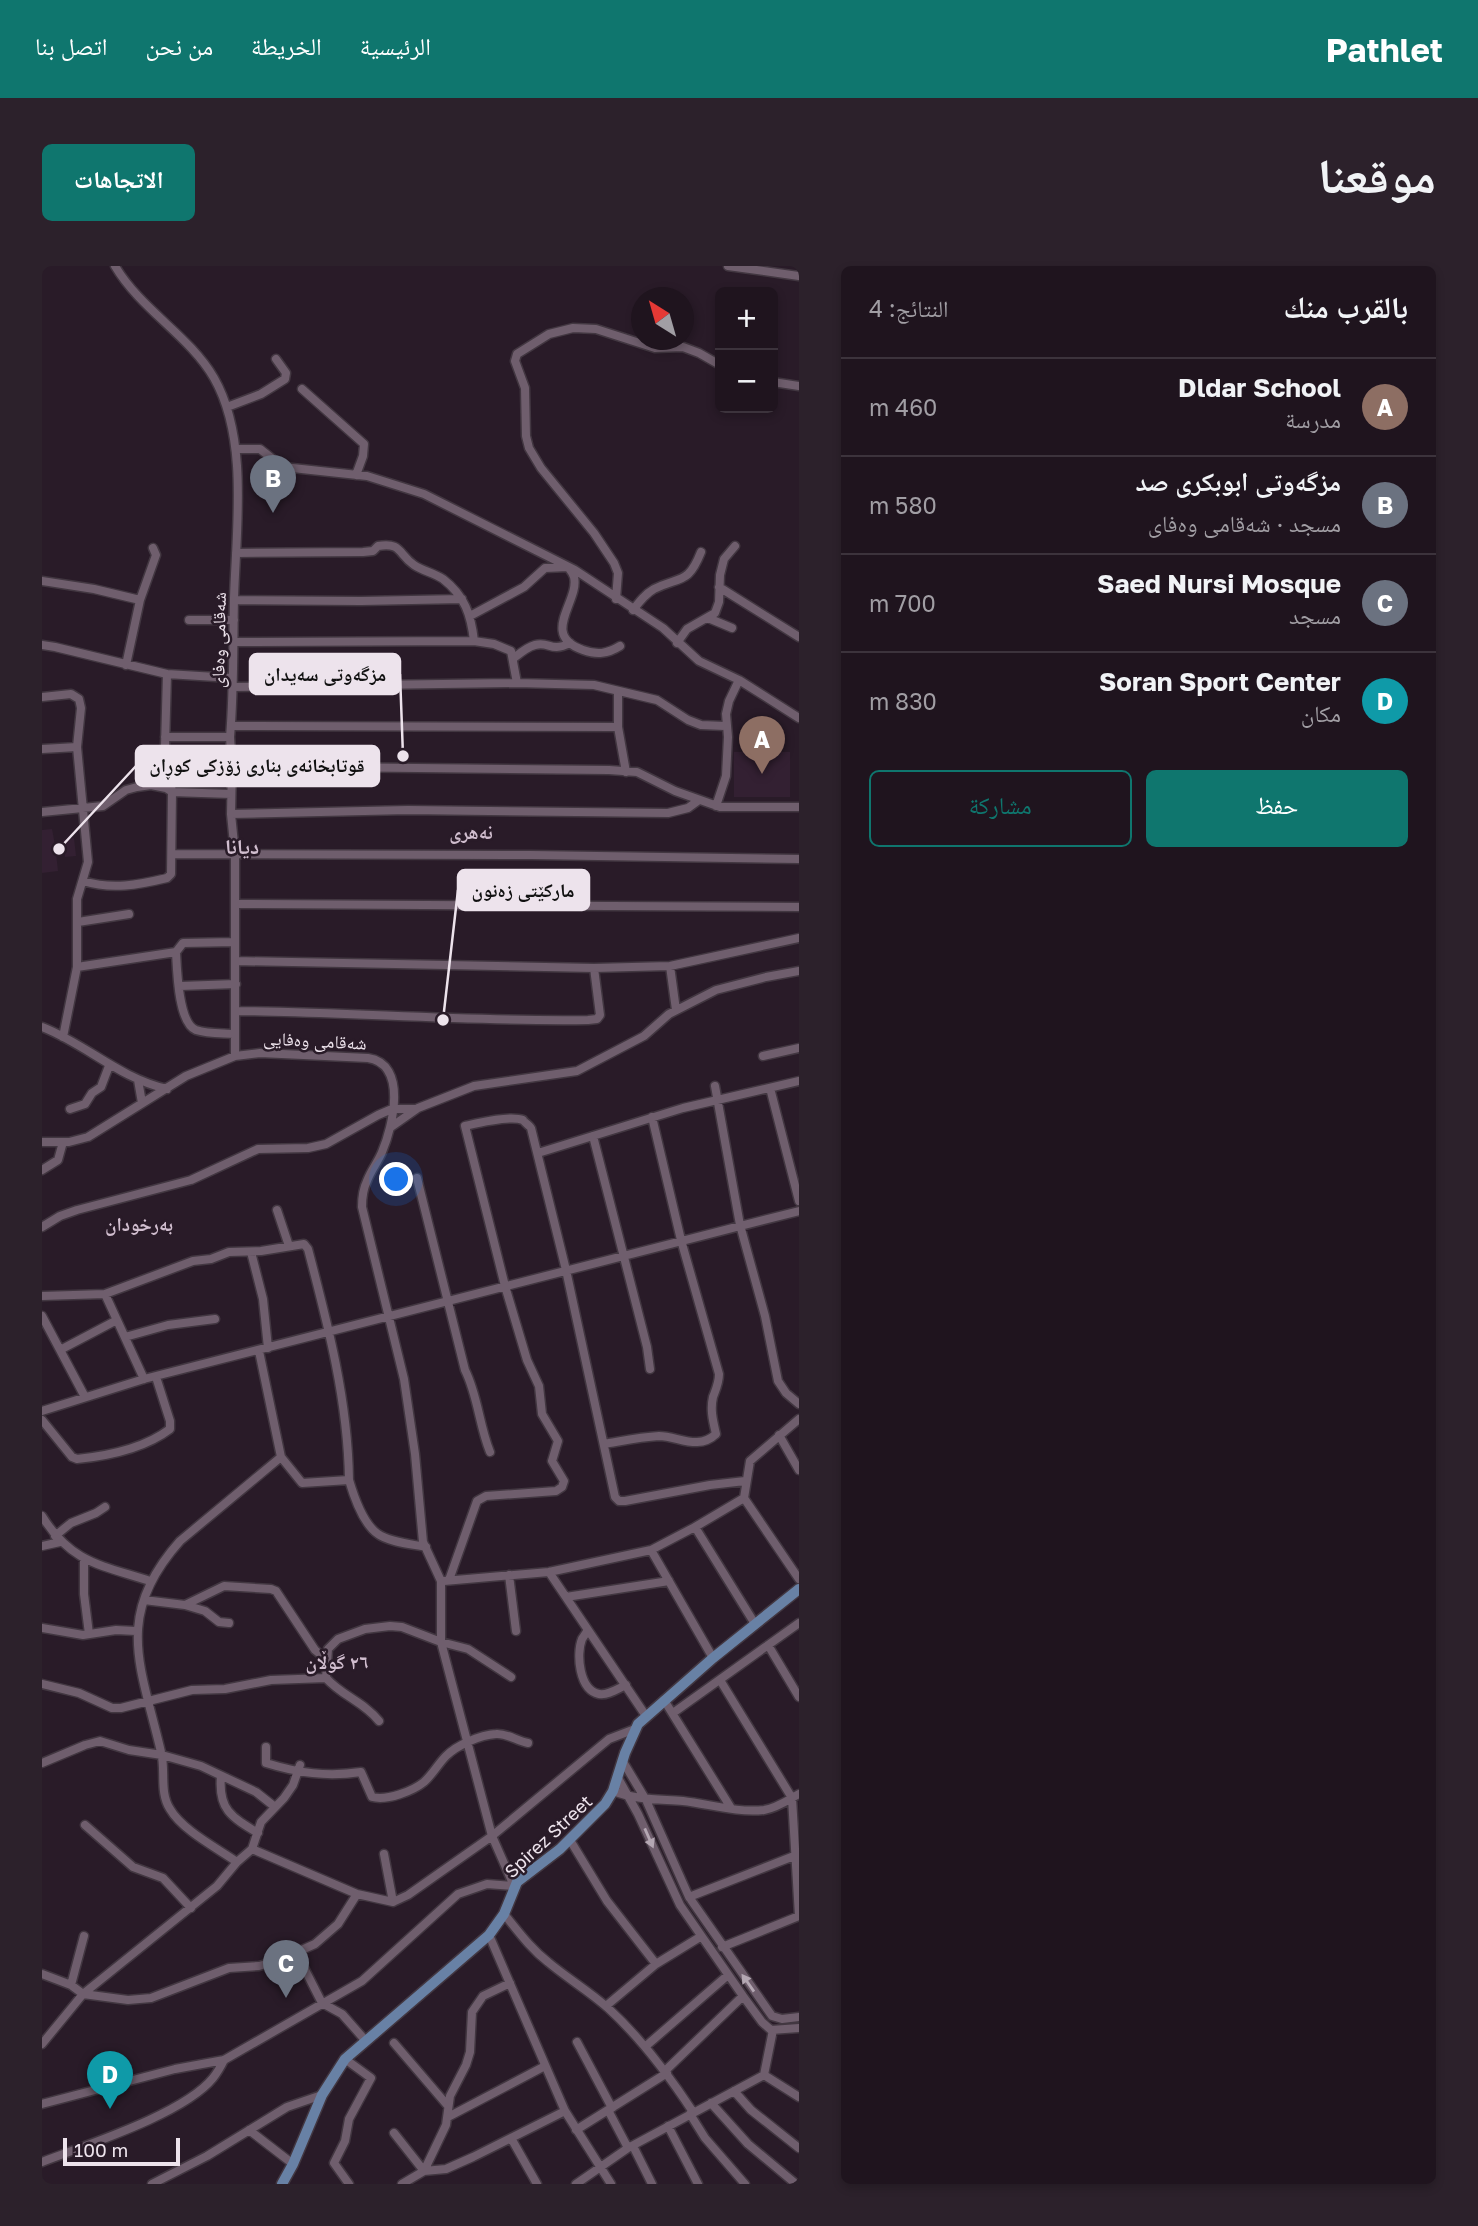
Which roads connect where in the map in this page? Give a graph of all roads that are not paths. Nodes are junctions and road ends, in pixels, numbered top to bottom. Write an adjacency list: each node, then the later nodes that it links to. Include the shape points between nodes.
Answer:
1 (115, 266): 9 (street, شەقامی وەفای, via 142,301 199,357)
2 (728, 266): 3 (street)
3 (799, 276)
4 (276, 359): 9 (street, via 285,379)
5 (715, 362): 20 (street, via 683,347 655,348 596,329 573,328 549,334 517,354 515,361 525,388 528,448 614,563)
6 (778, 383): 7 (street)
7 (799, 386)
8 (302, 389): 11 (street, via 364,444)
9 (227, 407): 10 (street, شەقامی وەفای)
10 (236, 449): 11 (street, via 260,449 284,467); 15 (street, شەقامی وەفای)
11 (356, 475): 16 (street, via 424,494)
12 (735, 546): 18 (street, via 724,559)
13 (153, 548): 21 (street, via 156,555)
14 (701, 552): 23 (street, via 686,577 646,594)
15 (236, 553): 19 (street, via 363,552 378,545 394,545 411,563 444,580); 22 (street, شەقامی وەفای)
16 (568, 567): 20 (street); 24 (street, via 545,568 524,587); 32 (street, via 574,583 563,627)
17 (42, 581): 21 (street)
18 (719, 587): 25 (street, via 715,613); 29 (street)
19 (462, 598): 22 (street); 24 (street)
20 (616, 599): 23 (street)
21 (140, 600): 37 (street)
22 (234, 600): 27 (street, شەقامی وەفای)
23 (633, 610): 33 (street, via 663,628)
24 (471, 616): 30 (street)
25 (708, 618): 28 (street); 33 (street, via 687,629)
26 (189, 620): 27 (street)
27 (234, 620): 31 (street, شەقامی وەفای)
28 (732, 628)
29 (799, 637)
30 (474, 641): 31 (street); 36 (street, via 505,647)
31 (233, 642): 40 (street, شەقامی وەفای)
32 (570, 643): 35 (street, via 601,653); 36 (street, via 553,649 538,644)
33 (677, 643): 39 (street, via 699,661)
34 (42, 645): 37 (street)
35 (620, 646)
36 (514, 658): 41 (street)
37 (126, 665): 38 (street)
38 (167, 674): 40 (street); 48 (street)
39 (739, 680): 44 (street); 46 (street)
40 (233, 682): 41 (street); 45 (street, شەقامی وەفای)
41 (517, 683): 42 (street, via 594,685)
42 (618, 692): 46 (street, via 657,700 688,720); 47 (street)
43 (42, 697): 50 (street, via 71,694 79,699)
44 (799, 718)
45 (231, 726): 47 (street); 49 (street, شەقامی وەفای)
46 (725, 726): 57 (street, via 726,776)
47 (618, 727): 53 (street)
48 (165, 737): 49 (street); 54 (street)
49 (230, 737): 52 (street, شەقامی وەفای)
50 (77, 747): 51 (street); 59 (street)
51 (42, 749)
52 (233, 766): 53 (street); 55 (street, شەقامی وەفای)
53 (626, 772): 56 (street, via 637,772)
54 (172, 792): 55 (street); 59 (street, via 151,785 137,787 103,806); 62 (street)
55 (231, 794): 61 (street, شەقامی وەفای)
56 (699, 800): 57 (street); 61 (street, via 668,813 408,810)
57 (716, 806): 58 (street)
58 (799, 807)
59 (82, 808): 60 (street); 65 (street, via 88,862)
60 (42, 812)
61 (231, 814): 63 (street, شەقامی وەفای)
62 (173, 854): 63 (street); 65 (street, via 167,878 126,887)
63 (235, 854): 64 (street); 66 (street, شەقامی وەفای)
64 (799, 859)
65 (83, 881): 69 (street, via 77,899)
66 (235, 904): 67 (street); 71 (street, شەقامی وەفای)
67 (799, 907)
68 (129, 914): 69 (street)
69 (78, 922): 75 (street)
70 (799, 938): 74 (street)
71 (235, 942): 72 (street, via 183,943); 73 (street, شەقامی وەفای)
72 (176, 952): 75 (street); 79 (street)
73 (236, 961): 76 (street); 78 (street, شەقامی وەفای)
74 (670, 966): 76 (street); 80 (street)
75 (77, 967): 84 (street)
76 (594, 968): 81 (street, via 597,1019 508,1022)
77 (799, 971): 80 (street, via 716,990)
78 (236, 984): 79 (street); 81 (street, شەقامی وەفای)
79 (180, 986): 83 (street, via 187,1023 194,1029)
80 (676, 1010): 96 (street, via 644,1036 590,1066 474,1086)
81 (236, 1011): 83 (street, شەقامی وەفای)
82 (42, 1027): 84 (street)
83 (235, 1034): 86 (street, شەقامی وەفای)
84 (64, 1037): 88 (street)
85 (799, 1048): 87 (street)
86 (235, 1056): 92 (street, شەقامی وەفایی); 98 (street, شەقامی وەفایی, via 260,1053 374,1059 391,1073)
87 (763, 1056)
88 (109, 1066): 89 (street); 97 (street, via 101,1087 85,1104)
89 (138, 1080): 92 (street); 95 (street)
90 (799, 1081): 93 (street)
91 (715, 1086): 94 (street)
92 (167, 1088): 95 (street, شەقامی وەفایی)
93 (770, 1088): 94 (street); 107 (street)
94 (717, 1101): 99 (street); 110 (street)
95 (142, 1103): 103 (street, شەقامی وەفایی, via 94,1134)
96 (418, 1108): 98 (street); 100 (street)
97 (69, 1109)
98 (392, 1109): 100 (street, شەقامی وەفایی); 111 (street, via 326,1144 258,1149 191,1180 77,1210)
99 (652, 1117): 101 (street); 112 (street)
100 (390, 1128): 122 (street, شەقامی وەفایی, via 365,1184 362,1207)
101 (593, 1136): 104 (street); 115 (street)
102 (42, 1142): 103 (street, شەقامی وەفایی)
103 (63, 1142): 105 (street, via 58,1160)
104 (538, 1153): 116 (street); 117 (street, via 531,1128 523,1121 465,1126)
105 (42, 1170)
106 (417, 1178): 120 (street)
107 (799, 1201)
108 (277, 1210): 113 (street)
109 (799, 1211): 110 (street)
110 (740, 1225): 112 (street); 134 (street, via 778,1381)
111 (42, 1227)
112 (681, 1240): 115 (street); 139 (street, via 719,1374 712,1401 716,1434 707,1441 684,1443 664,1436)
113 (289, 1246): 114 (street); 126 (street, via 301,1243 308,1249)
114 (251, 1252): 118 (street, via 186,1262); 129 (street, via 263,1299)
115 (624, 1255): 116 (street); 130 (street)
116 (566, 1270): 117 (street); 139 (street)
117 (505, 1286): 120 (street); 158 (street, via 539,1386 542,1414 557,1435 552,1461 564,1481 556,1491 486,1496 477,1501)
118 (106, 1294): 119 (street); 125 (street)
119 (42, 1295): 121 (street)
120 (447, 1301): 122 (street); 140 (street)
121 (42, 1304)
122 (387, 1317): 126 (street); 151 (street, شەقامی وەفایی, via 404,1380)
123 (42, 1318): 128 (street)
124 (215, 1319): 127 (street)
125 (117, 1320): 127 (street); 128 (street)
126 (329, 1332): 129 (street); 143 (street, via 345,1408)
127 (125, 1337): 132 (street)
128 (60, 1350): 133 (street)
129 (264, 1350): 131 (street); 141 (street)
130 (650, 1369)
131 (156, 1377): 132 (street); 137 (street, via 170,1429 129,1449 76,1459)
132 (145, 1379): 133 (street)
133 (85, 1397): 135 (street)
134 (799, 1404)
135 (42, 1411)
136 (799, 1419): 138 (street)
137 (42, 1420)
138 (779, 1435): 142 (street); 144 (street, via 750,1461)
139 (604, 1444): 144 (street, via 619,1501)
140 (490, 1452)
141 (281, 1457): 143 (street, via 302,1483); 157 (street, via 180,1541)
142 (799, 1470)
143 (349, 1480): 151 (street, via 366,1520 380,1536)
144 (745, 1481): 145 (street)
145 (744, 1498): 148 (street); 156 (street)
146 (104, 1507): 149 (street, via 71,1523)
147 (42, 1516): 149 (street)
148 (695, 1527): 152 (street); 166 (street)
149 (57, 1539): 150 (street); 153 (street)
150 (42, 1546)
151 (426, 1547): 158 (street, شەقامی وەفایی)
152 (651, 1550): 154 (street); 159 (street)
153 (84, 1559): 157 (street); 171 (street)
154 (550, 1572): 155 (street); 161 (street)
155 (509, 1575): 158 (street); 170 (street)
156 (799, 1580)
157 (150, 1581): 162 (street)
158 (445, 1581): 172 (street)
159 (669, 1581): 161 (street); 174 (street)
160 (799, 1589): 166 (main road, Spirez Street)
161 (566, 1597): 168 (street)
162 (144, 1600): 163 (street); 169 (street)
163 (186, 1605): 164 (street); 175 (street, via 224,1586 271,1589)
164 (229, 1623)
165 (799, 1623): 173 (street)
166 (755, 1624): 174 (main road, Spirez Street)
167 (42, 1628): 171 (street)
168 (588, 1630): 180 (street); 180 (street, via 582,1640 580,1669 588,1686 601,1695)
169 (136, 1631): 171 (street); 184 (street)
170 (516, 1631)
171 (89, 1634)
172 (441, 1642): 175 (street, via 402,1627 365,1629 338,1639); 176 (street, via 468,1649); 190 (street)
173 (768, 1645): 178 (street); 183 (street)
174 (713, 1658): 185 (main road, Spirez Street)
175 (326, 1659): 177 (street)
176 (511, 1677)
177 (326, 1678): 184 (street, via 271,1680); 188 (street, via 370,1709)
178 (720, 1680): 186 (street); 200 (street)
179 (42, 1685): 181 (street)
180 (626, 1685): 187 (street)
181 (59, 1687): 182 (street); 184 (street, via 112,1708)
182 (42, 1693)
183 (799, 1697)
184 (147, 1700): 193 (street)
185 (664, 1700): 186 (street); 187 (main road, Spirez Street)
186 (673, 1713): 204 (street)
187 (646, 1716): 189 (main road, Spirez Street)
188 (379, 1721)
189 (635, 1729): 194 (main road, Spirez Street); 207 (street, via 609,1739)
190 (468, 1743): 191 (street, via 494,1734); 196 (street, via 446,1756 423,1783 377,1799 360,1772 336,1776); 207 (street)
191 (528, 1743)
192 (266, 1747): 196 (street, via 266,1763)
193 (162, 1755): 195 (street, via 100,1741); 197 (street); 212 (street, via 169,1808 179,1821)
194 (622, 1760): 198 (main road, Spirez Street); 202 (street)
195 (42, 1763)
196 (299, 1769): 203 (street)
197 (221, 1776): 203 (street, via 256,1792); 206 (street, via 225,1807)
198 (618, 1777): 199 (main road, Spirez Street); 201 (street)
199 (613, 1791): 201 (street); 208 (main road, Spirez Street, via 595,1817)
200 (795, 1796): 204 (street, via 768,1809); 211 (street)
201 (629, 1797): 202 (street); 222 (street, one-way to 222, via 673,1891)
202 (646, 1800): 204 (street); 215 (street)
203 (275, 1807): 206 (street, via 261,1822)
204 (731, 1808)
205 (85, 1825): 217 (street, via 132,1867 163,1878)
206 (258, 1833): 209 (street)
207 (492, 1836): 213 (street); 216 (street)
208 (570, 1840): 213 (main road, Spirez Street); 225 (street, via 607,1901)
209 (252, 1849): 212 (street); 214 (street)
210 (384, 1854): 216 (street)
211 (794, 1856): 215 (street); 219 (street)
212 (237, 1862): 217 (street)
213 (514, 1886): 218 (main road, Spirez Street); 232 (street, via 487,1884 457,1894 362,1981)
214 (357, 1894): 216 (street); 224 (street, via 338,1924 315,1944)
215 (690, 1897): 223 (street)
216 (393, 1902)
217 (191, 1908): 230 (street)
218 (504, 1914): 221 (main road, Spirez Street); 233 (street, via 527,1944)
219 (799, 1916): 223 (street)
220 (84, 1936): 229 (street)
221 (489, 1936): 228 (street); 237 (main road, Spirez Street)
222 (701, 1937): 225 (street); 227 (street)
223 (722, 1947): 234 (street, one-way to 223, via 772,2016)
224 (296, 1952): 230 (street, via 259,1966 229,1968 151,1998); 232 (street)
225 (656, 1964): 233 (street)
226 (42, 1974): 229 (street)
227 (728, 1975): 231 (street); 241 (street)
228 (510, 1983): 244 (street); 252 (street, via 484,1996 472,2012 470,2052)
229 (71, 1985): 230 (street)
230 (83, 1994): 240 (street)
231 (743, 1996): 236 (street); 245 (street)
232 (322, 2003): 237 (street, via 342,2014); 243 (street)
233 (606, 2006): 241 (street)
234 (799, 2017)
235 (799, 2028): 236 (street)
236 (773, 2030): 246 (street)
237 (365, 2040): 242 (main road, Spirez Street)
238 (577, 2042): 253 (street)
239 (394, 2043): 252 (street)
240 (42, 2044)
241 (646, 2046): 245 (street)
242 (345, 2059): 248 (main road, Spirez Street); 271 (street, via 371,2078 349,2119 334,2163)
243 (225, 2060): 251 (street); 264 (street, via 212,2080 186,2101)
244 (545, 2066): 254 (street); 256 (street)
245 (666, 2071): 253 (street); 255 (street)
246 (764, 2075): 247 (street); 249 (street)
247 (734, 2091): 250 (street); 263 (street)
248 (322, 2095): 258 (street, via 287,2107); 265 (main road, Spirez Street)
249 (799, 2097)
250 (711, 2103): 255 (street); 279 (street, via 748,2144)
251 (42, 2104)
252 (448, 2106): 256 (street)
253 (610, 2109): 259 (street); 262 (street)
254 (565, 2111): 259 (street); 261 (street)
255 (692, 2113): 257 (street); 278 (street, via 705,2138)
256 (448, 2117): 267 (street)
257 (668, 2126): 262 (street); 277 (street)
258 (249, 2130): 265 (street); 268 (street)
259 (576, 2130): 266 (street)
260 (394, 2133): 267 (street)
261 (511, 2138): 267 (street, via 446,2169); 273 (street)
262 (631, 2147): 266 (street); 276 (street)
263 (799, 2148)
264 (42, 2162)
265 (293, 2164): 270 (main road, Spirez Street)
266 (599, 2168): 274 (street); 275 (street)
267 (425, 2171): 272 (street)
268 (164, 2181): 269 (street)
269 (152, 2184)
270 (282, 2184)
271 (349, 2184)
272 (401, 2184)
273 (537, 2184)
274 (576, 2184)
275 (611, 2184)
276 (652, 2184)
277 (698, 2184)
278 (745, 2184)
279 (796, 2184)

